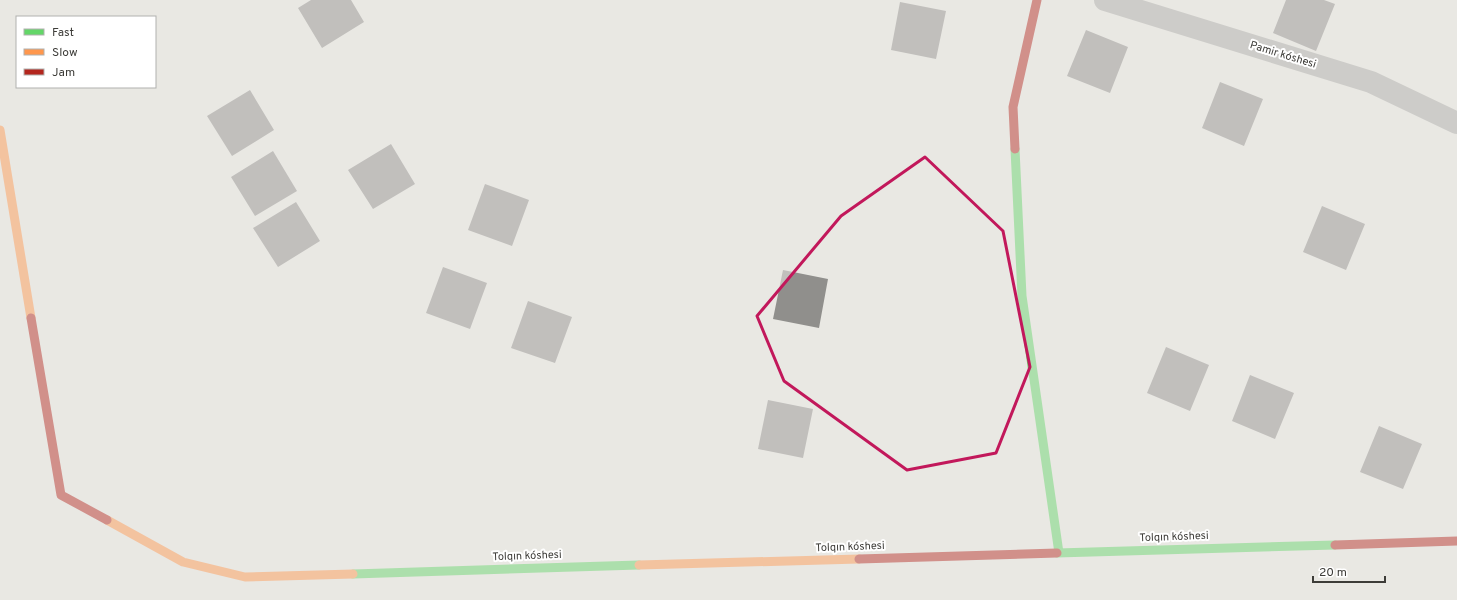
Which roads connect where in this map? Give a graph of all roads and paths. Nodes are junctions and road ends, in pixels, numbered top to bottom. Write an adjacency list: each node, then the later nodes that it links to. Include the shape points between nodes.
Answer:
1 (1037, 0): 6 (street, via 1013,107 1022,296)
2 (1105, 0): 3 (street, Pamir kóshesi, via 1371,82)
3 (1457, 123)
4 (0, 130): 6 (street, Tolqın kóshesi, via 61,495 183,562 244,577)
5 (1457, 541): 6 (street, Tolqın kóshesi)
6 (1059, 553)

